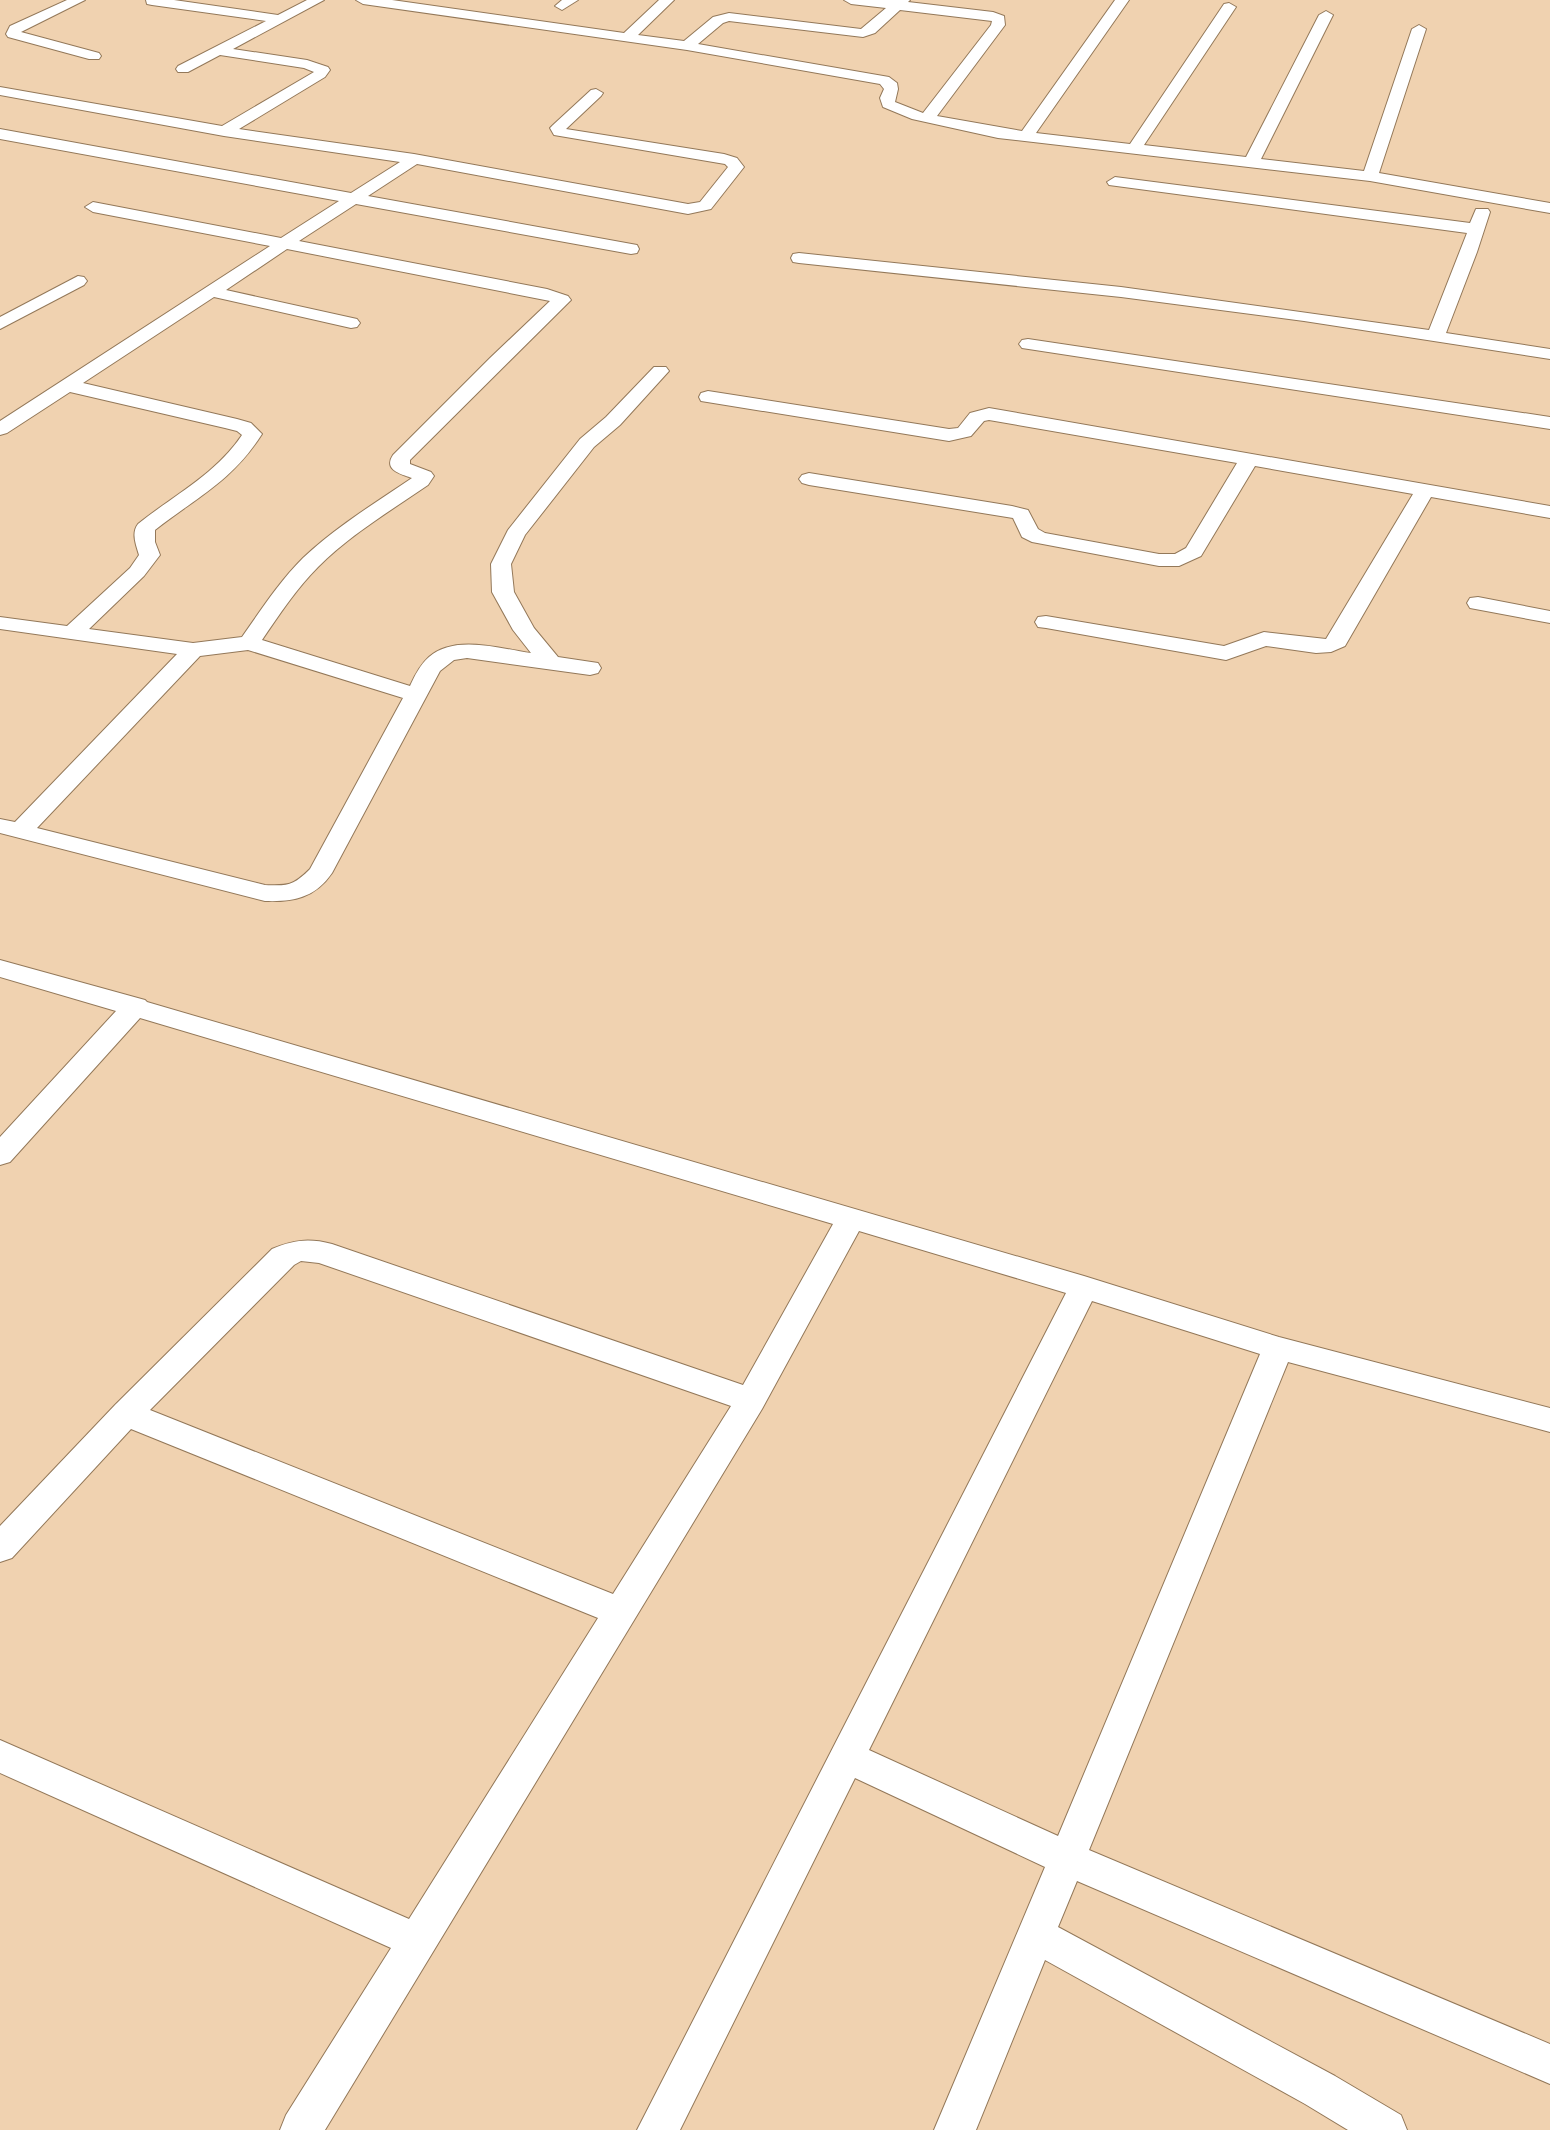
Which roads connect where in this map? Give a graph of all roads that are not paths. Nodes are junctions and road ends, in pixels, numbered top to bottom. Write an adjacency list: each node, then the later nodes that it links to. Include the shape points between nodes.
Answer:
1 (78, 0): 18 (street, via 15,29 13,34)
2 (317, 0): 13 (street)
3 (363, 0): 11 (street)
4 (465, 0): 11 (street)
5 (667, 0): 15 (street)
6 (850, 0): 9 (street)
7 (1122, 0): 25 (street)
8 (152, 1): 13 (street)
9 (900, 3): 16 (street, via 863,33 724,17); 22 (street, via 999,19 998,25)
10 (1230, 7): 26 (street)
11 (446, 12): 15 (street)
12 (1326, 15): 28 (street)
13 (281, 19): 17 (street)
14 (1419, 29): 29 (street)
15 (626, 38): 16 (street)
16 (687, 46): 22 (street, via 884,80 890,83 891,89 886,98 888,104)
17 (220, 50): 19 (street); 23 (street, via 307,64 323,70)
18 (94, 56)
19 (183, 69)
20 (0, 91): 23 (street)
21 (596, 93): 27 (street, via 558,128 559,132 724,159 736,167 705,206 688,209)
22 (927, 118): 25 (street)
23 (224, 131): 27 (street)
24 (0, 134): 32 (street)
25 (1026, 136): 26 (street)
26 (1133, 150): 28 (street)
27 (414, 159): 32 (street)
28 (1251, 163): 29 (street)
29 (1370, 176): 31 (street)
30 (1115, 182): 35 (street)
31 (1487, 196): 34 (street); 35 (street)
32 (350, 200): 36 (street); 37 (street)
33 (94, 208): 36 (street)
34 (1550, 208)
35 (1476, 229): 43 (street)
36 (284, 243): 40 (street); 60 (street, via 548,294 562,300 400,459 400,467 404,470 424,476 421,481 358,523 320,554 294,581)
37 (631, 249)
38 (799, 258): 43 (street, via 1121,292)
39 (78, 281): 42 (street)
40 (210, 291): 41 (street); 47 (street)
41 (351, 323)
42 (0, 324)
43 (1435, 337): 45 (street)
44 (1028, 344): 50 (street)
45 (1550, 354)
46 (660, 371): 62 (street, via 613,421 587,443 514,534 500,564 503,592 524,630)
47 (66, 385): 49 (street); 59 (street, via 230,423 244,427 252,434 244,450 220,475 145,528 145,542 150,555 137,572)
48 (708, 397): 51 (street, via 949,435 964,432 977,417 989,414)
49 (5, 422)
50 (1550, 422)
51 (1249, 460): 52 (street, via 1194,552 1179,560 1158,560 1039,538 1029,533 1021,514 1012,512); 53 (street)
52 (809, 479)
53 (1424, 491): 54 (street); 57 (street, via 1337,641 1331,645 1264,639 1226,654)
54 (1550, 512)
55 (1478, 603): 56 (street)
56 (1550, 617)
57 (1046, 622)
58 (0, 623): 59 (street)
59 (72, 633): 61 (street)
60 (249, 643): 61 (street); 64 (street)
61 (193, 650): 65 (street)
62 (551, 663): 63 (street); 64 (street, via 466,651 450,652 439,658)
63 (590, 668)
64 (416, 695): 65 (street, via 320,873 303,890 292,894 265,893)
65 (10, 829)
66 (0, 968): 67 (street)
67 (136, 1006): 68 (street); 69 (street)
68 (0, 1155)
69 (851, 1218): 70 (street); 72 (street)
70 (1084, 1287): 71 (street); 78 (street)
71 (1278, 1348): 74 (street); 79 (street)
72 (751, 1400): 73 (street, via 321,1252 298,1250 283,1258); 76 (street)
73 (126, 1414): 75 (street); 76 (street)
74 (1550, 1420)
75 (0, 1548)
76 (620, 1612): 81 (street)
77 (0, 1756): 81 (street)
78 (846, 1757): 79 (street); 84 (street)
79 (1068, 1859): 80 (street); 82 (street)
80 (1036, 1935): 85 (street); 86 (street, via 1320,2090)
81 (417, 1941): 83 (street)
82 (1550, 2064)
83 (300, 2130)
84 (658, 2130)
85 (955, 2130)
86 (1386, 2130)

